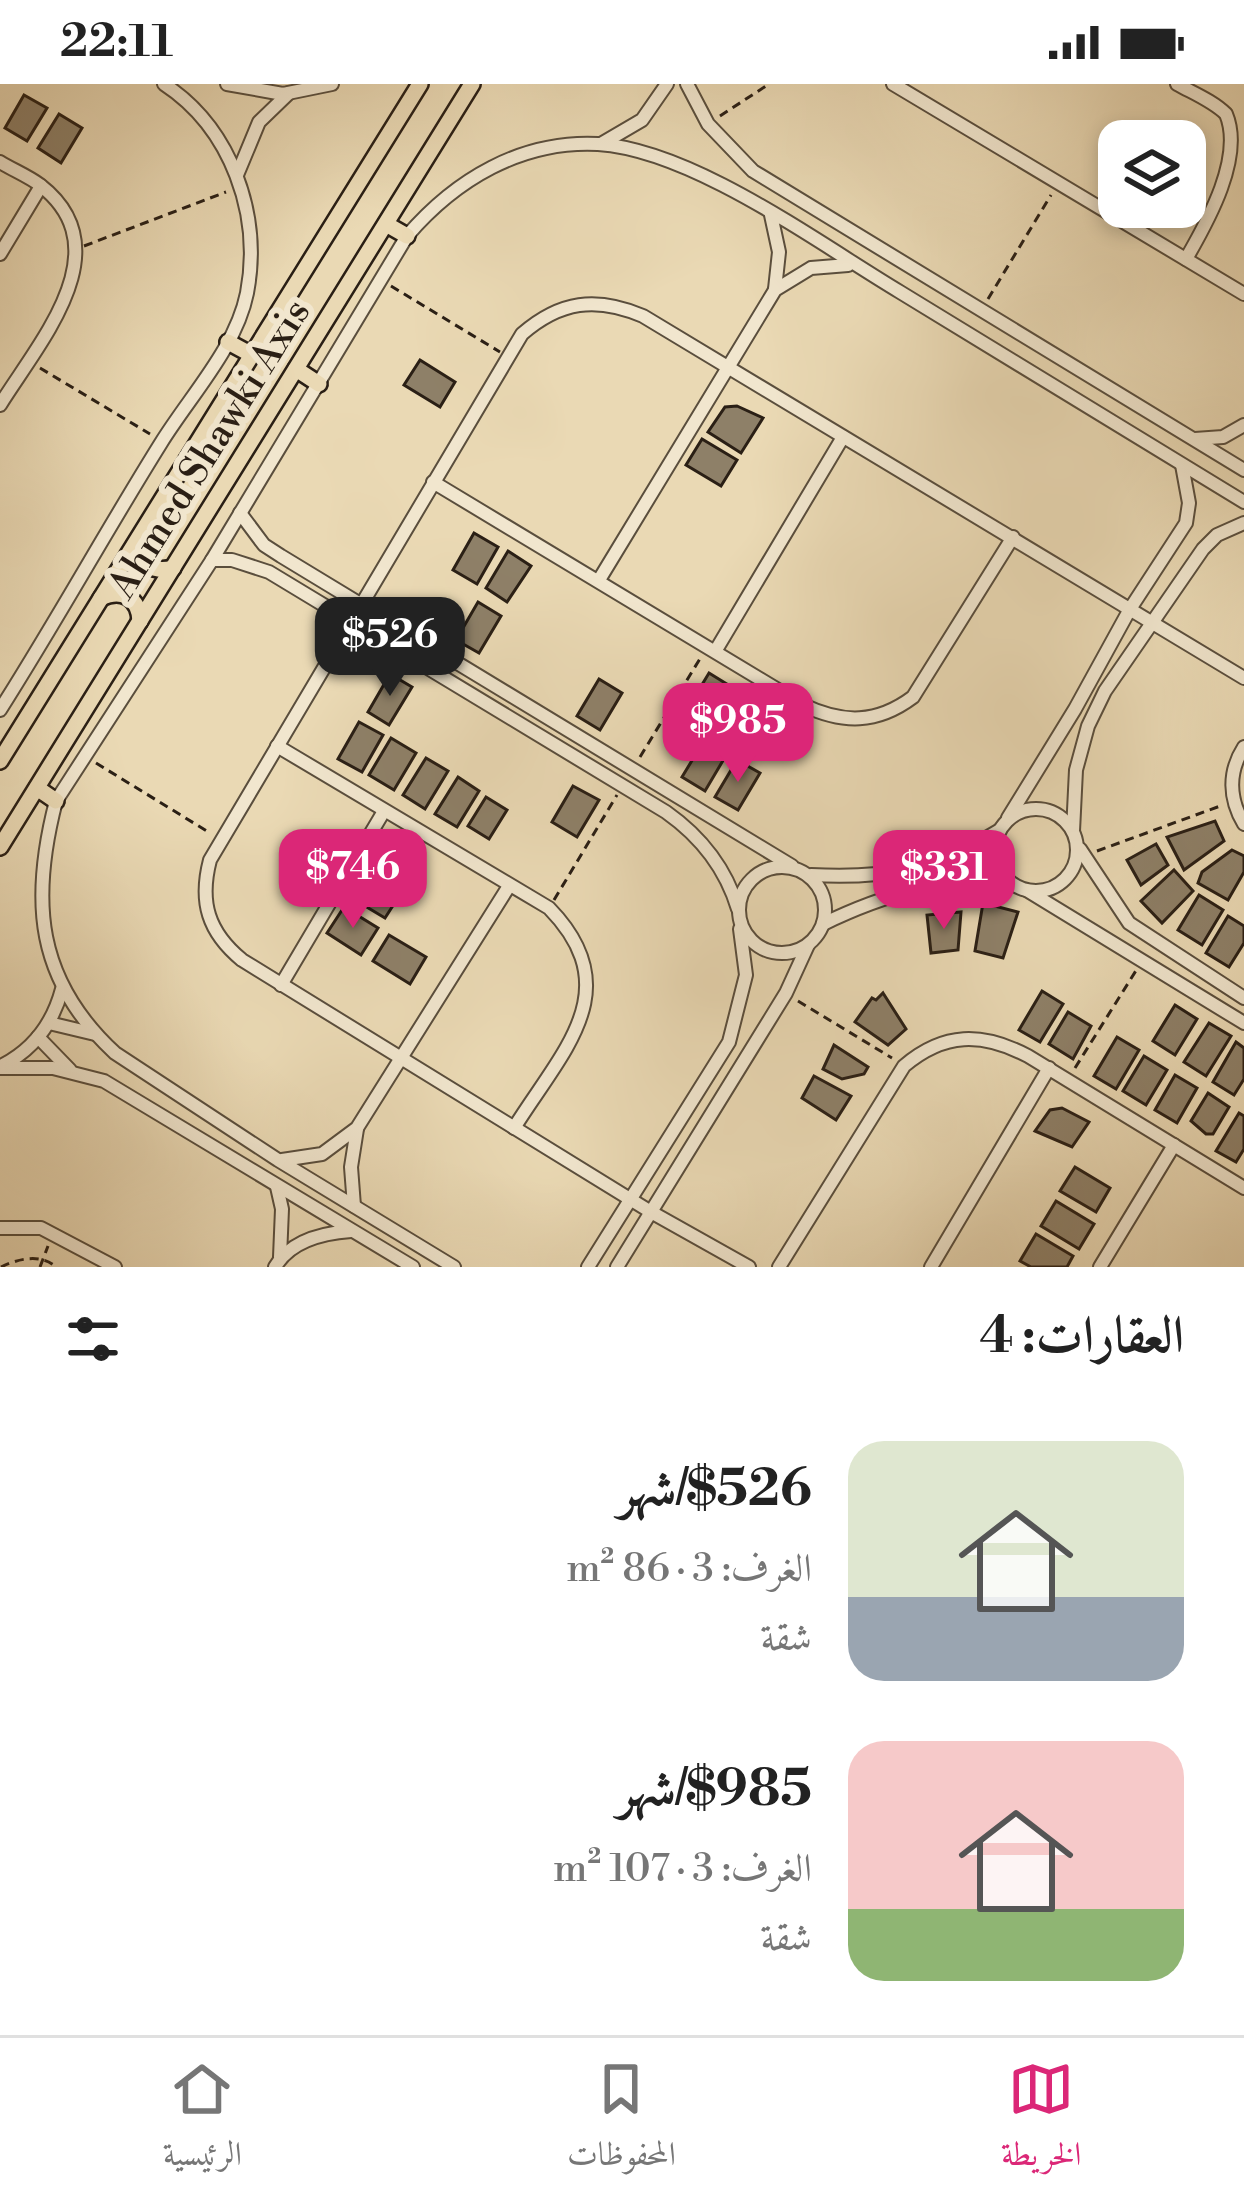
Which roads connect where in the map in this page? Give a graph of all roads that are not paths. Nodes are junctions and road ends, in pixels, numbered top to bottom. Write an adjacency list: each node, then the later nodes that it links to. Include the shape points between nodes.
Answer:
1 (164, 84): 15 (street)
2 (227, 84): 10 (street)
3 (332, 84): 11 (street)
4 (420, 84): 29 (main road, Ahmed Shawki Axis)
5 (472, 84): 20 (main road, Ahmed Shawki Axis)
6 (667, 84): 14 (street, via 641,120)
7 (687, 84): 28 (street, via 708,124 753,171)
8 (893, 84): 23 (street)
9 (1177, 84): 23 (street, via 1227,116 1240,143 1236,173)
10 (250, 89): 11 (street); 12 (street)
11 (290, 92): 12 (street)
12 (259, 122): 13 (street)
13 (247, 144): 15 (street); 17 (street)
14 (600, 144): 19 (street, via 667,160); 21 (street, via 555,146 487,168)
15 (227, 151): 17 (street)
16 (0, 162): 18 (street)
17 (238, 183): 27 (street, via 250,273)
18 (41, 186): 22 (street); 34 (street, via 62,208 77,265)
19 (771, 214): 24 (street); 25 (street)
20 (386, 224): 21 (main road); 32 (main road, Ahmed Shawki Axis)
21 (407, 236): 33 (street)
22 (0, 254)
23 (1186, 260): 26 (street)
24 (854, 265): 25 (street, via 812,268); 31 (street)
25 (775, 290): 30 (street)
26 (1244, 294)
27 (228, 342): 29 (main road); 57 (street)
28 (1038, 346): 31 (street); 37 (street)
29 (252, 356): 45 (main road, Ahmed Shawki Axis)
30 (728, 367): 36 (street); 40 (street, via 618,305 566,306 521,334); 48 (street)
31 (1024, 368): 38 (street)
32 (296, 369): 33 (main road); 47 (main road, Ahmed Shawki Axis)
33 (320, 384): 42 (street)
34 (0, 405)
35 (1244, 425): 37 (street, via 1223,437)
36 (843, 437): 44 (street); 55 (street)
37 (1191, 438): 39 (street)
38 (1182, 464): 41 (street); 51 (street, via 1186,523)
39 (1244, 470)
40 (433, 482): 48 (street); 50 (street)
41 (1244, 502)
42 (241, 513): 46 (street); 50 (street, via 264,545)
43 (1244, 523): 53 (street, via 1203,549)
44 (1012, 537): 51 (street); 55 (street, via 924,684 894,711 826,716)
45 (134, 546): 47 (main road, via 146,565); 49 (main road, Ahmed Shawki Axis)
46 (212, 560): 54 (street, via 251,564); 64 (street)
47 (172, 568): 52 (main road, Ahmed Shawki Axis)
48 (599, 580): 55 (street)
49 (101, 598): 52 (main road, via 125,595); 62 (main road, Ahmed Shawki Axis)
50 (361, 604): 54 (street); 70 (street)
51 (1130, 609): 53 (street); 66 (street)
52 (140, 621): 63 (main road, Ahmed Shawki Axis)
53 (1153, 622): 56 (street); 68 (street, via 1088,726 1076,770)
54 (348, 623): 60 (street); 75 (street, via 683,824 730,883)
55 (712, 648)
56 (1244, 678)
57 (15, 687): 58 (street); 59 (street)
58 (0, 692)
59 (0, 710)
60 (278, 746): 65 (street); 79 (street, via 204,882 224,945)
61 (1244, 747): 67 (street, via 1232,781)
62 (0, 761)
63 (37, 788): 64 (main road); 69 (main road, Ahmed Shawki Axis)
64 (56, 801): 80 (street, via 42,903)
65 (384, 811): 73 (street); 79 (street)
66 (1003, 824): 68 (street, via 1036,808 1051,811); 71 (street, via 965,851 896,874); 72 (street, via 995,858)
67 (1244, 824)
68 (1078, 844): 74 (street, via 1064,880); 81 (street, via 1129,923)
69 (0, 848)
70 (792, 866): 71 (street); 75 (street, via 761,872)
71 (811, 875): 76 (street)
72 (1010, 882): 74 (street); 76 (street, via 917,888)
73 (509, 886): 86 (street); 91 (street, via 570,929 588,979 575,1030)
74 (1027, 890): 83 (street)
75 (738, 909): 77 (street)
76 (823, 924): 78 (street)
77 (740, 929): 78 (street, via 766,951); 96 (street, via 746,975 735,1028)
78 (808, 945): 98 (street)
79 (280, 985): 86 (street)
80 (62, 989): 82 (street); 84 (street)
81 (1244, 998)
82 (49, 1023): 84 (street); 85 (street)
83 (1244, 1023)
84 (94, 1034): 93 (street)
85 (38, 1037): 87 (street); 89 (street)
86 (400, 1059): 90 (street); 91 (street)
87 (0, 1067): 89 (street)
88 (1048, 1068): 92 (street); 109 (street, via 1003,1044 968,1037 934,1044 904,1066); 110 (street)
89 (70, 1070): 94 (street, via 104,1082)
90 (357, 1128): 93 (street, via 322,1154); 97 (street)
91 (514, 1128): 96 (street)
92 (1174, 1145): 95 (street); 111 (street)
93 (278, 1160): 97 (street)
94 (276, 1185): 100 (street); 102 (street)
95 (1244, 1188)
96 (629, 1198): 98 (street); 106 (street)
97 (354, 1206): 101 (street)
98 (651, 1212): 107 (street); 108 (street)
99 (0, 1228): 103 (street, via 54,1233)
100 (352, 1231): 102 (street, via 320,1235); 104 (street)
101 (431, 1261): 105 (street)
102 (278, 1262)
103 (109, 1265)
104 (413, 1267)
105 (454, 1267)
106 (588, 1267)
107 (617, 1267)
108 (749, 1267)
109 (779, 1267)
110 (931, 1267)
111 (1100, 1267)

